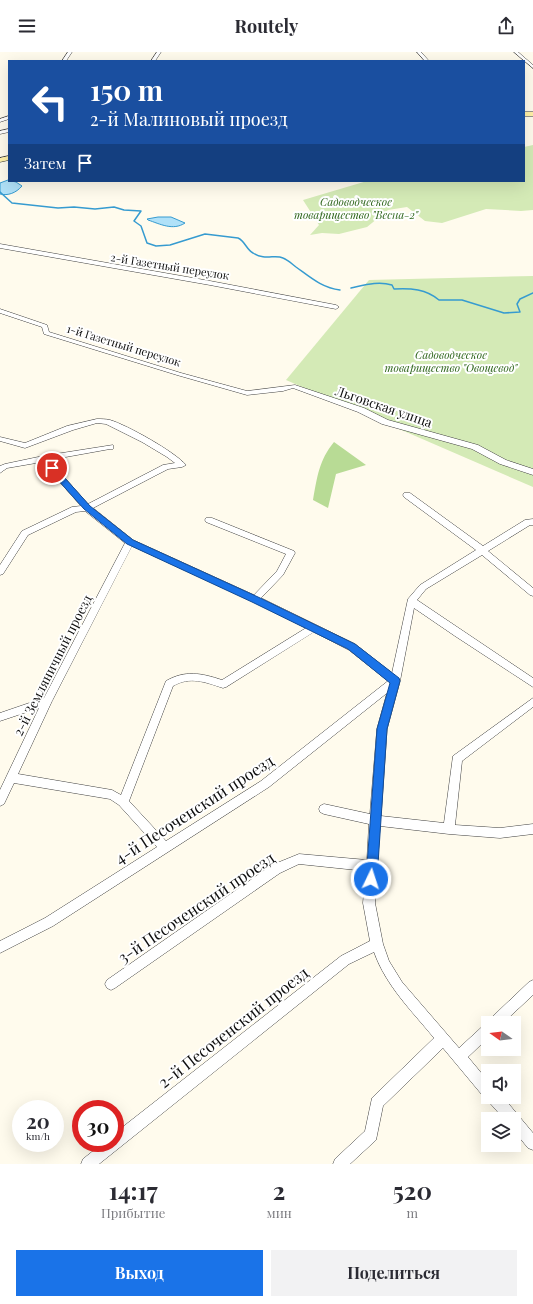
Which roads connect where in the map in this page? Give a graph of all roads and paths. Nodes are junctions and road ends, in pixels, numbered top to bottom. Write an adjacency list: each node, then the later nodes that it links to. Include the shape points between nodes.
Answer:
1 (418, 52): 3 (street)
2 (516, 52): 4 (street)
3 (427, 60)
4 (533, 67)
5 (0, 246): 6 (street, 2-й Газетный переулок)
6 (336, 307)
7 (0, 311): 8 (street, 1-й Газетный переулок, via 44,326 46,333)
8 (247, 393): 13 (street, Льговская улица, via 293,386 361,410 385,422 475,447 503,462)
9 (0, 439): 15 (street, via 25,446 70,428 97,421 108,422 145,440 182,465 166,467)
10 (110, 447): 11 (street)
11 (43, 458): 12 (street, via 5,466); 15 (street)
12 (0, 470)
13 (533, 472)
14 (407, 495): 19 (street)
15 (87, 508): 18 (street); 20 (street, via 75,509 25,533)
16 (209, 520): 22 (street, via 291,553 280,573)
17 (530, 522): 19 (street)
18 (130, 542): 22 (street); 27 (street, 2-й Земляничный проезд)
19 (482, 550): 21 (street); 23 (street, via 423,586)
20 (0, 572)
21 (533, 593)
22 (255, 599): 24 (street)
23 (412, 601): 25 (street); 26 (street)
24 (312, 629): 25 (street, via 352,647); 32 (street, via 223,684 196,675 178,678 169,684)
25 (395, 681): 34 (street, via 382,729); 37 (street, 4-й Песоченский проезд, via 265,784)
26 (533, 683)
27 (47, 701): 29 (street); 30 (street, 2-й Земляничный проезд)
28 (533, 702): 35 (street, via 457,759)
29 (0, 717)
30 (12, 778): 31 (street, 2-й Земляничный проезд); 32 (street, via 104,793)
31 (0, 801)
32 (123, 802): 37 (street)
33 (324, 809): 34 (street)
34 (375, 820): 35 (street); 38 (street)
35 (449, 829): 36 (street, via 500,833)
36 (533, 829)
37 (165, 848): 40 (street, 4-й Песоченский проезд, via 49,922)
38 (372, 866): 39 (street, via 369,903); 41 (street, 3-й Песоченский проезд, via 299,859 276,869)
39 (377, 944): 45 (street, via 384,964 398,986); 51 (street, 2-й Песоченский проезд, via 345,960)
40 (0, 947)
41 (111, 984)
42 (533, 986): 43 (street)
43 (501, 1016)
44 (481, 1036): 46 (street)
45 (443, 1039): 46 (street); 55 (street, via 377,1103 371,1135)
46 (459, 1057): 47 (street)
47 (481, 1082)
48 (500, 1104): 49 (street)
49 (506, 1112)
50 (521, 1129): 52 (street)
51 (124, 1136)
52 (533, 1142)
53 (103, 1152): 54 (street, 2-й Песоченский проезд)
54 (88, 1164)
55 (340, 1164)

